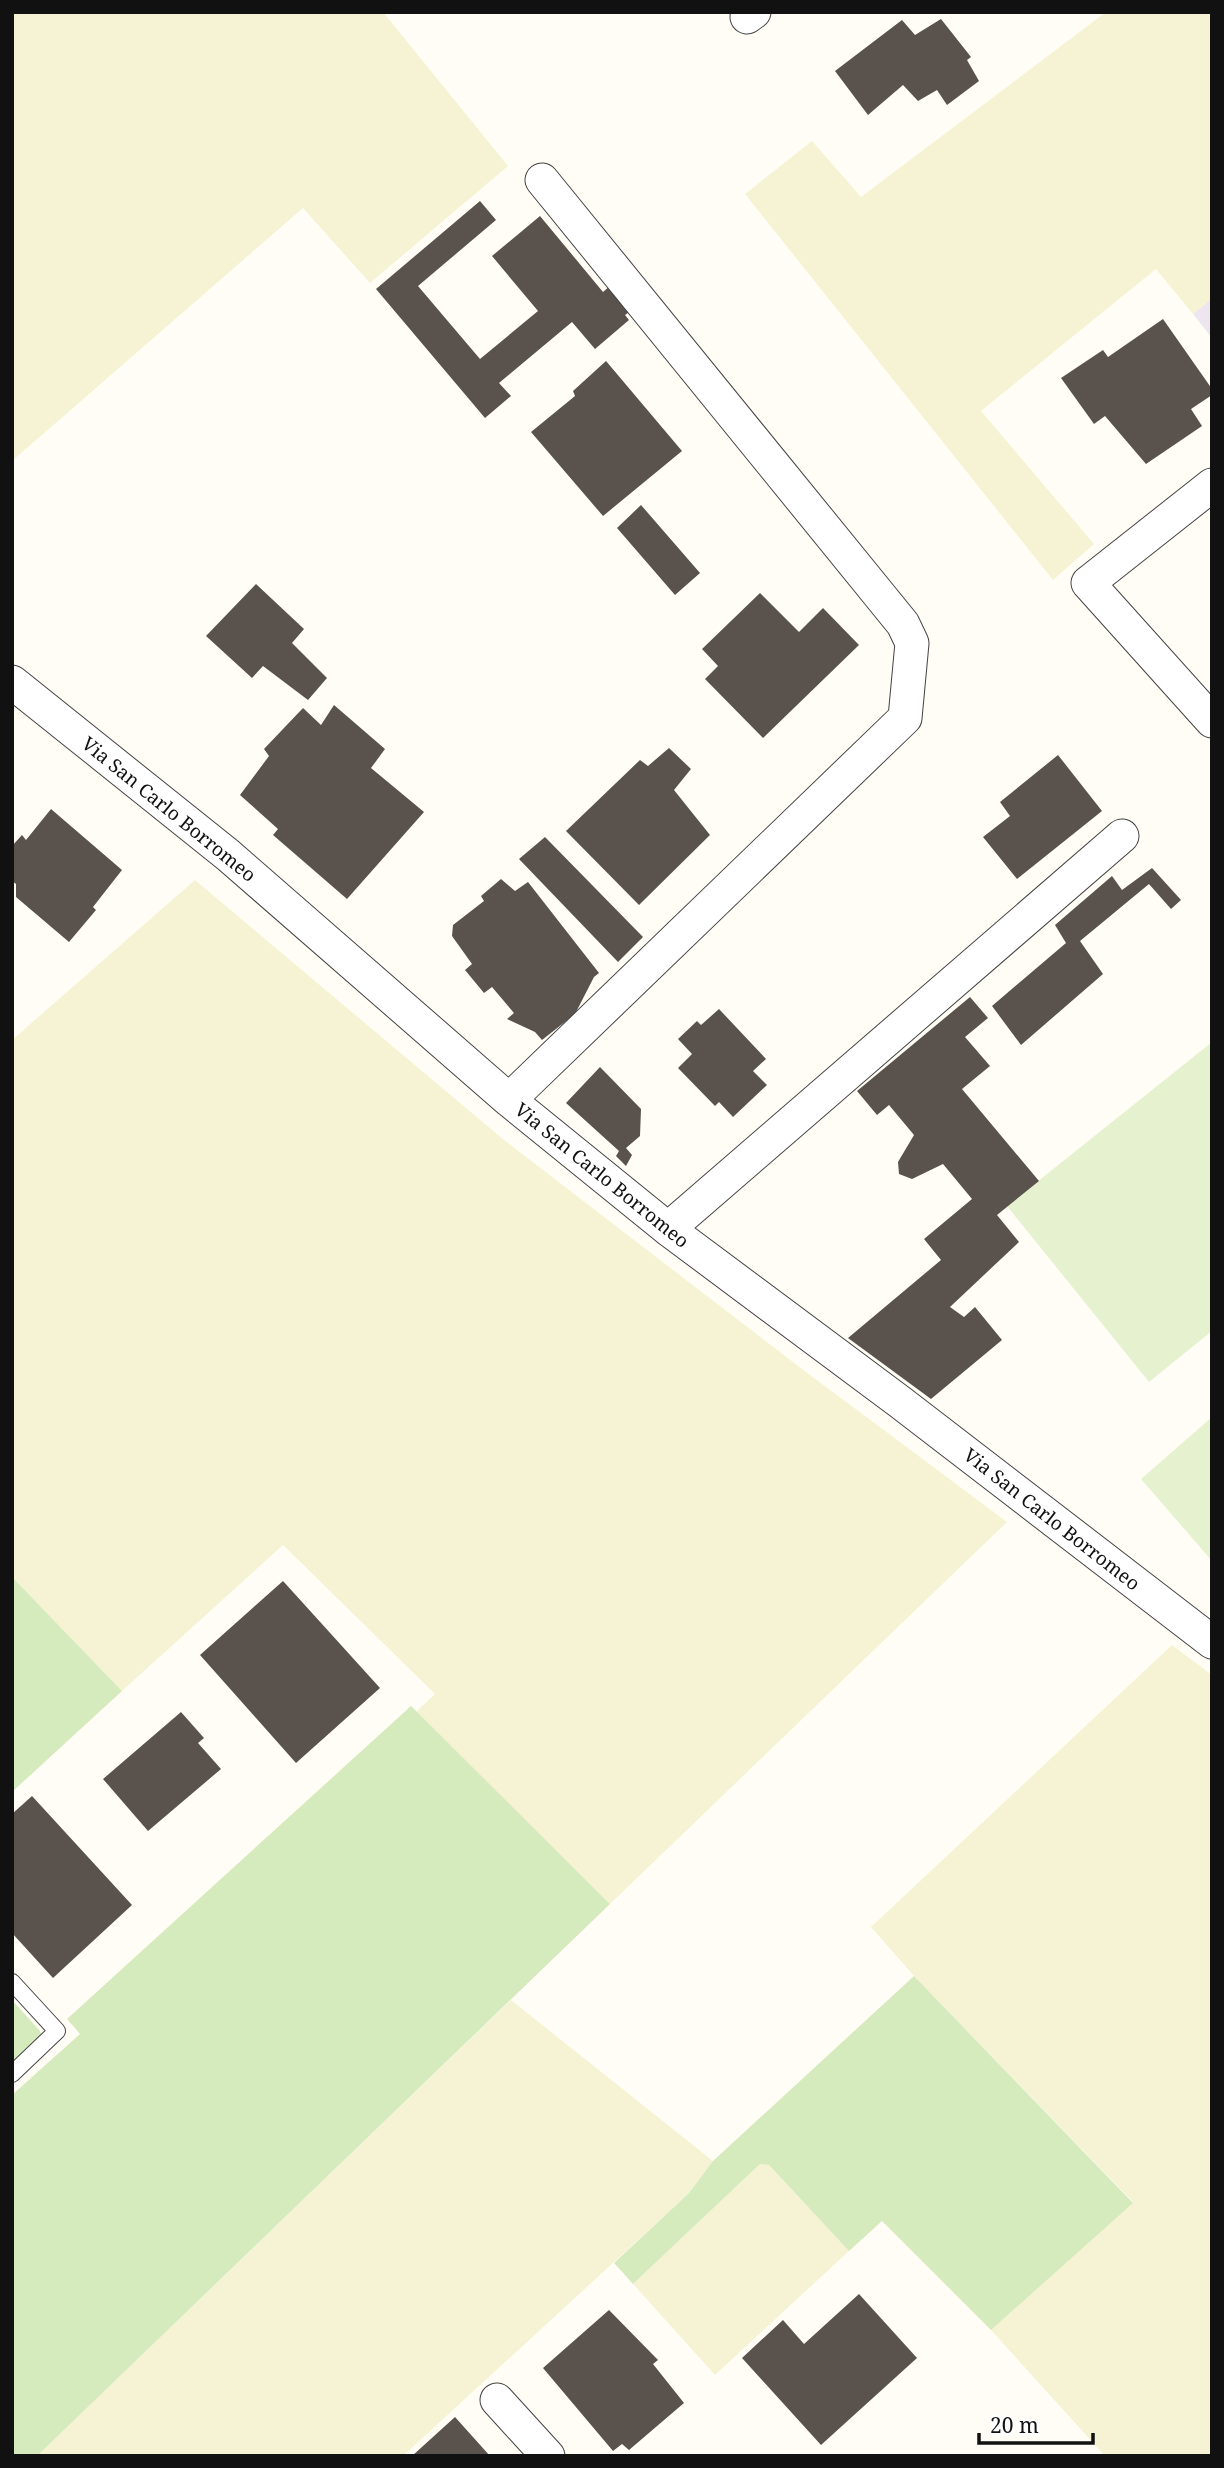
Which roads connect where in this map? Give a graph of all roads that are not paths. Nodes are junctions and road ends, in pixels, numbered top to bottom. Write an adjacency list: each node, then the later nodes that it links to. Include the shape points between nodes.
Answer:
1 (542, 180): 6 (street, via 903,624 912,643 905,719)
2 (1212, 485): 4 (street, via 1088,583)
3 (12, 682): 6 (street, Via San Carlo Borromeo, via 228,855)
4 (1212, 721)
5 (1122, 836): 7 (street)
6 (509, 1100): 7 (street, Via San Carlo Borromeo)
7 (668, 1229): 8 (street, Via San Carlo Borromeo)
8 (1212, 1642)
9 (12, 1982): 10 (lane, via 57,2031)
10 (12, 2074)
11 (497, 2400): 12 (street)
12 (548, 2456)

